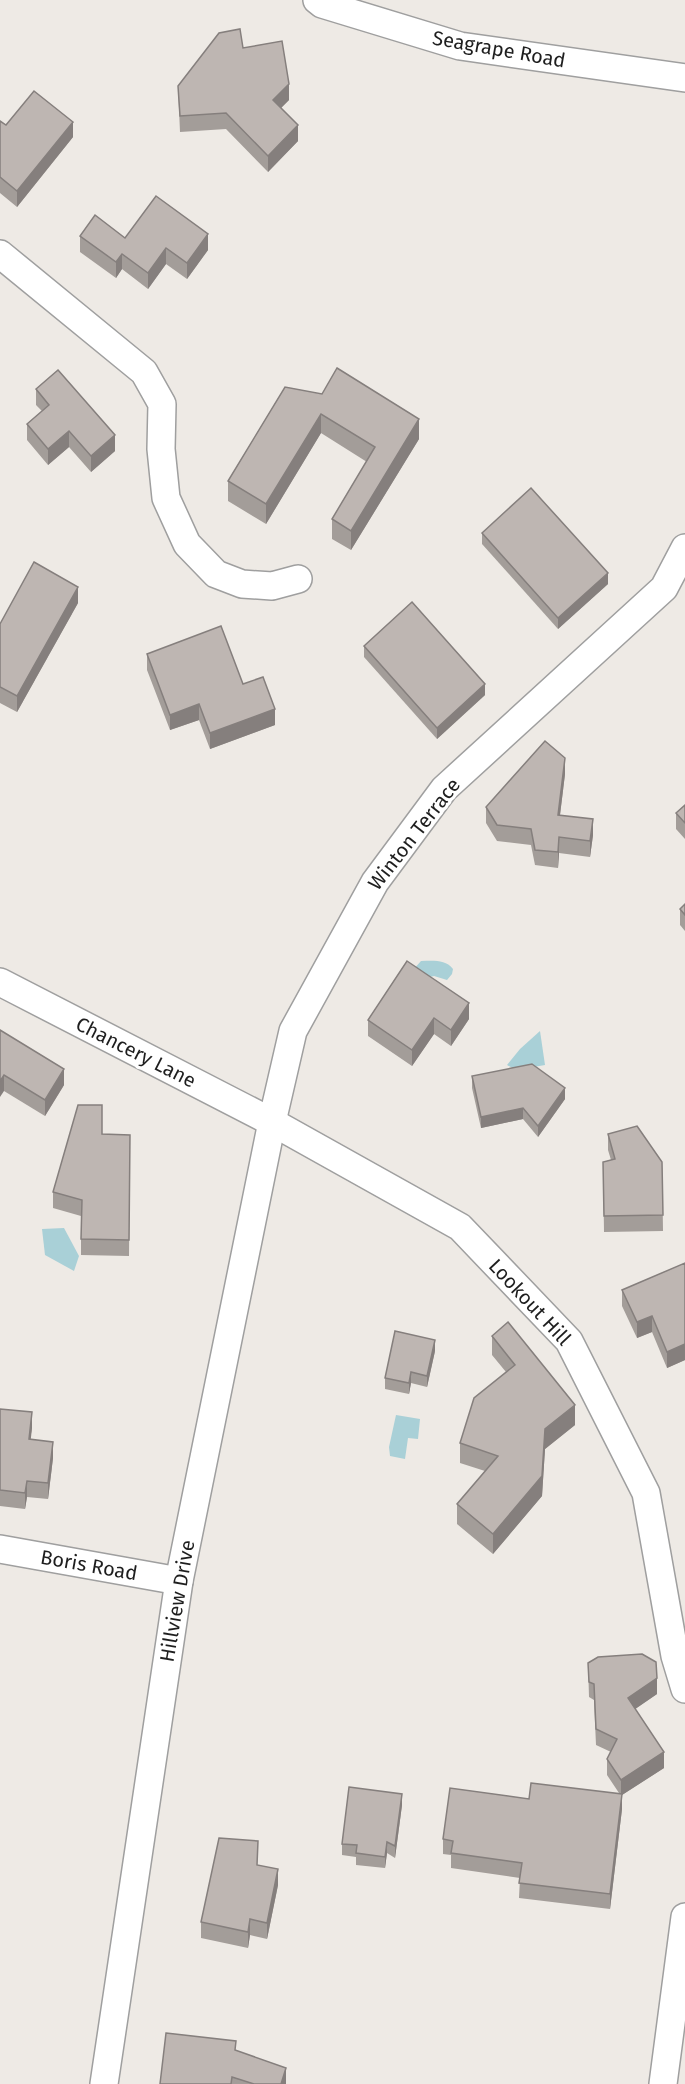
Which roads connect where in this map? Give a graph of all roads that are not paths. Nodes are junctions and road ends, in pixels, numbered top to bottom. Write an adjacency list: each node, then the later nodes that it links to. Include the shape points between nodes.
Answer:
1 (317, 0): 2 (street, Seagrape Road, via 460,46)
2 (685, 78)
3 (0, 254): 5 (street, via 144,372 162,404 166,498 187,544 216,574 242,584 272,586)
4 (685, 548): 7 (street, Winton Terrace, via 664,588 444,789 375,882 293,1031)
5 (298, 579)
6 (0, 982): 7 (street, Chancery Lane)
7 (272, 1122): 9 (street, Hillview Drive); 10 (street, Lookout Hill, via 460,1227 569,1341 646,1493 675,1656)
8 (0, 1549): 9 (street, Boris Road)
9 (178, 1581): 12 (street, Hillview Drive)
10 (685, 1689)
11 (685, 1917): 13 (street)
12 (104, 2084)
13 (663, 2084)

